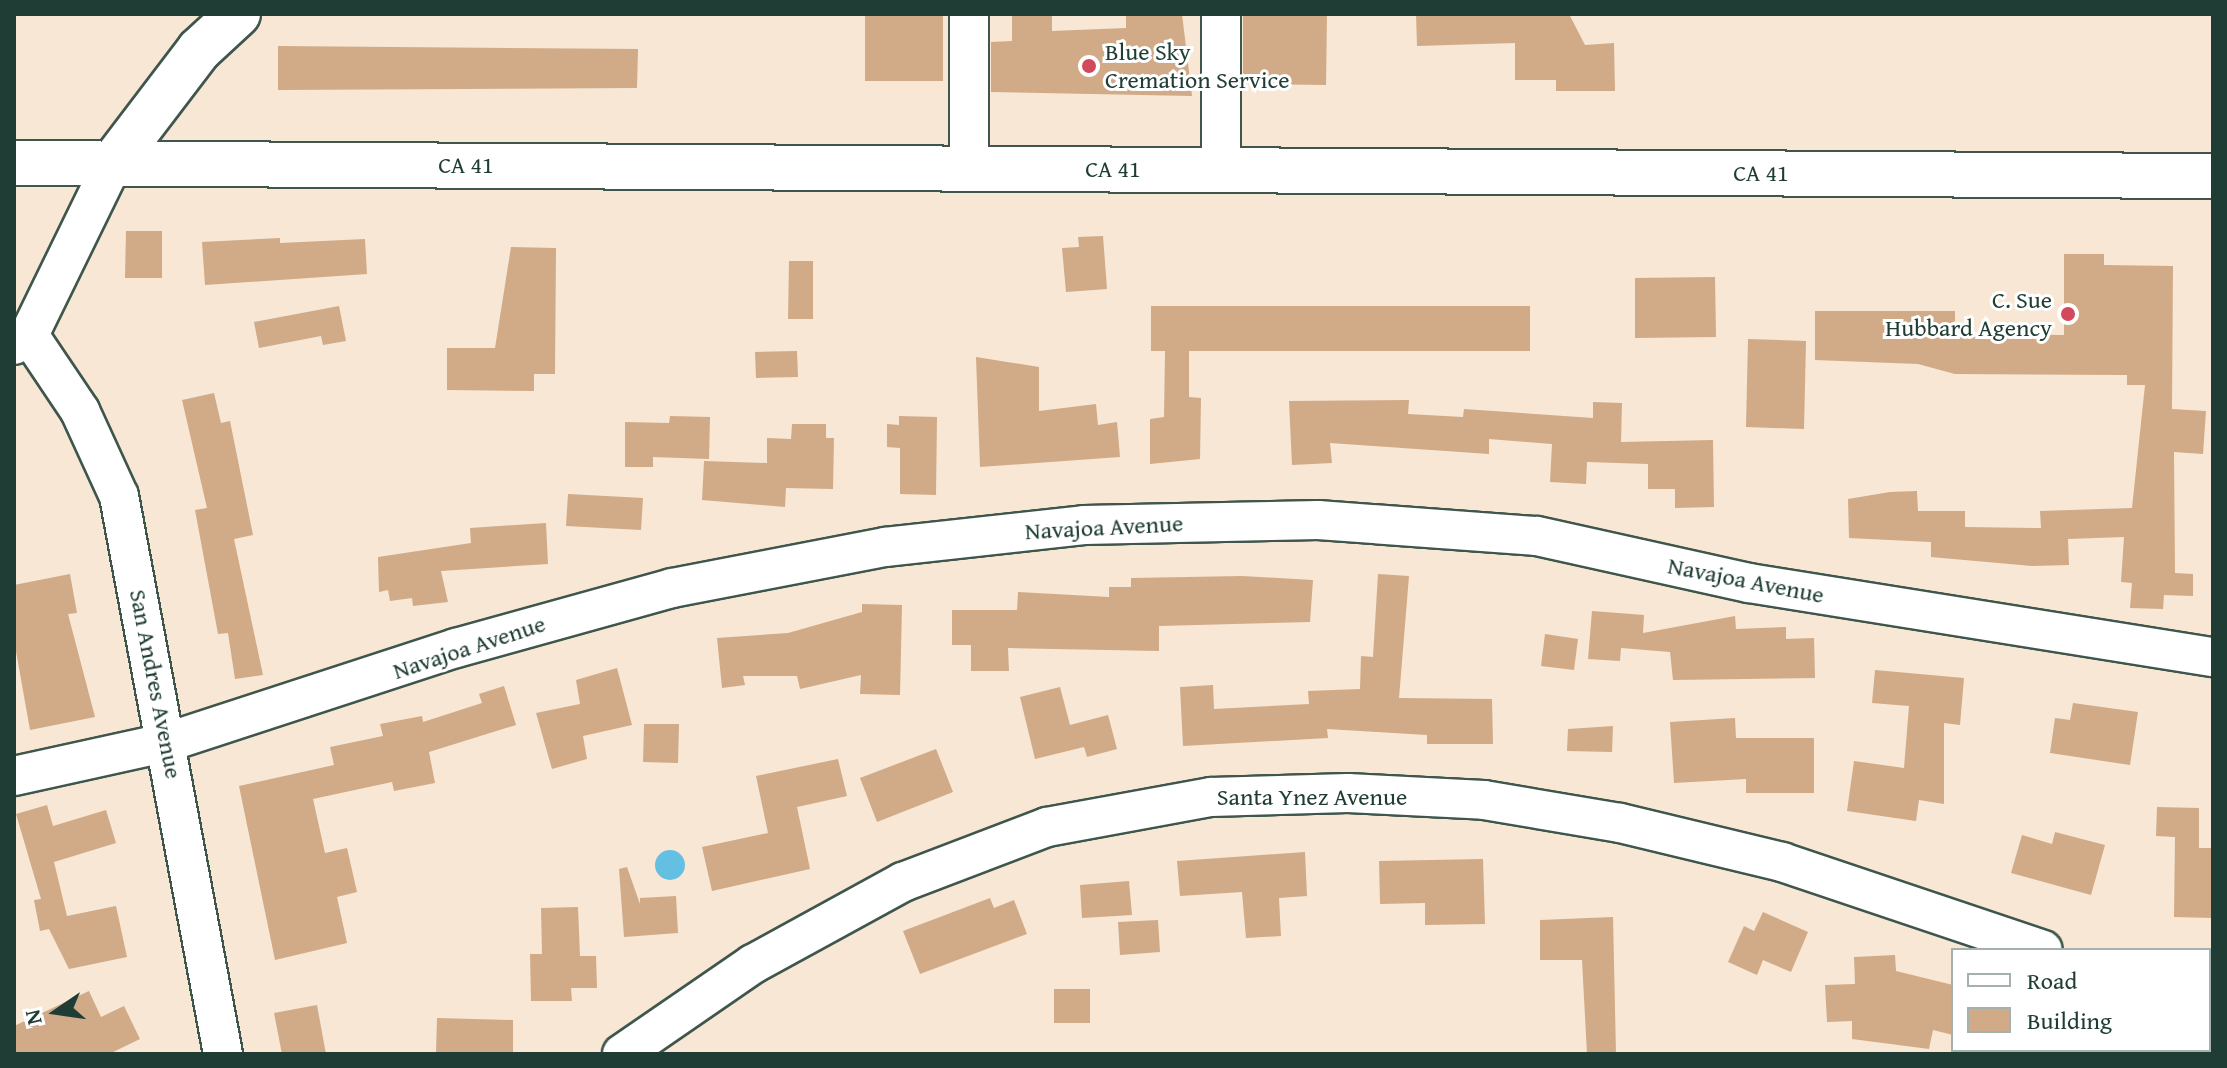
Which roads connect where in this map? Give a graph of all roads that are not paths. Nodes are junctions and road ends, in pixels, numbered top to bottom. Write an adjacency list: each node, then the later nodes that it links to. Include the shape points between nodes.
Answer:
1 (969, 14): 6 (street)
2 (1221, 14): 7 (street)
3 (231, 16): 5 (main road)
4 (14, 163): 5 (main road, CA 41 / CA 41)
5 (113, 163): 6 (main road, CA 41 / CA 41); 9 (street)
6 (969, 168): 7 (main road, CA 41 / CA 41)
7 (1221, 170): 8 (main road, CA 41 / CA 41)
8 (2213, 176)
9 (22, 340): 11 (street, San Andres Avenue, via 80,411 119,496)
10 (2213, 657): 11 (street, Navajoa Avenue, via 1749,583 1537,536 1318,520 1084,525 885,547 672,588 456,648)
11 (168, 742): 12 (street, Navajoa Avenue); 14 (street, San Andres Avenue)
12 (14, 776)
13 (2037, 948): 15 (street, Santa Ynez Avenue, via 1782,862 1620,823 1484,800 1348,793 1211,797 1047,827 903,882 753,964)
14 (221, 1053)
15 (622, 1054)

